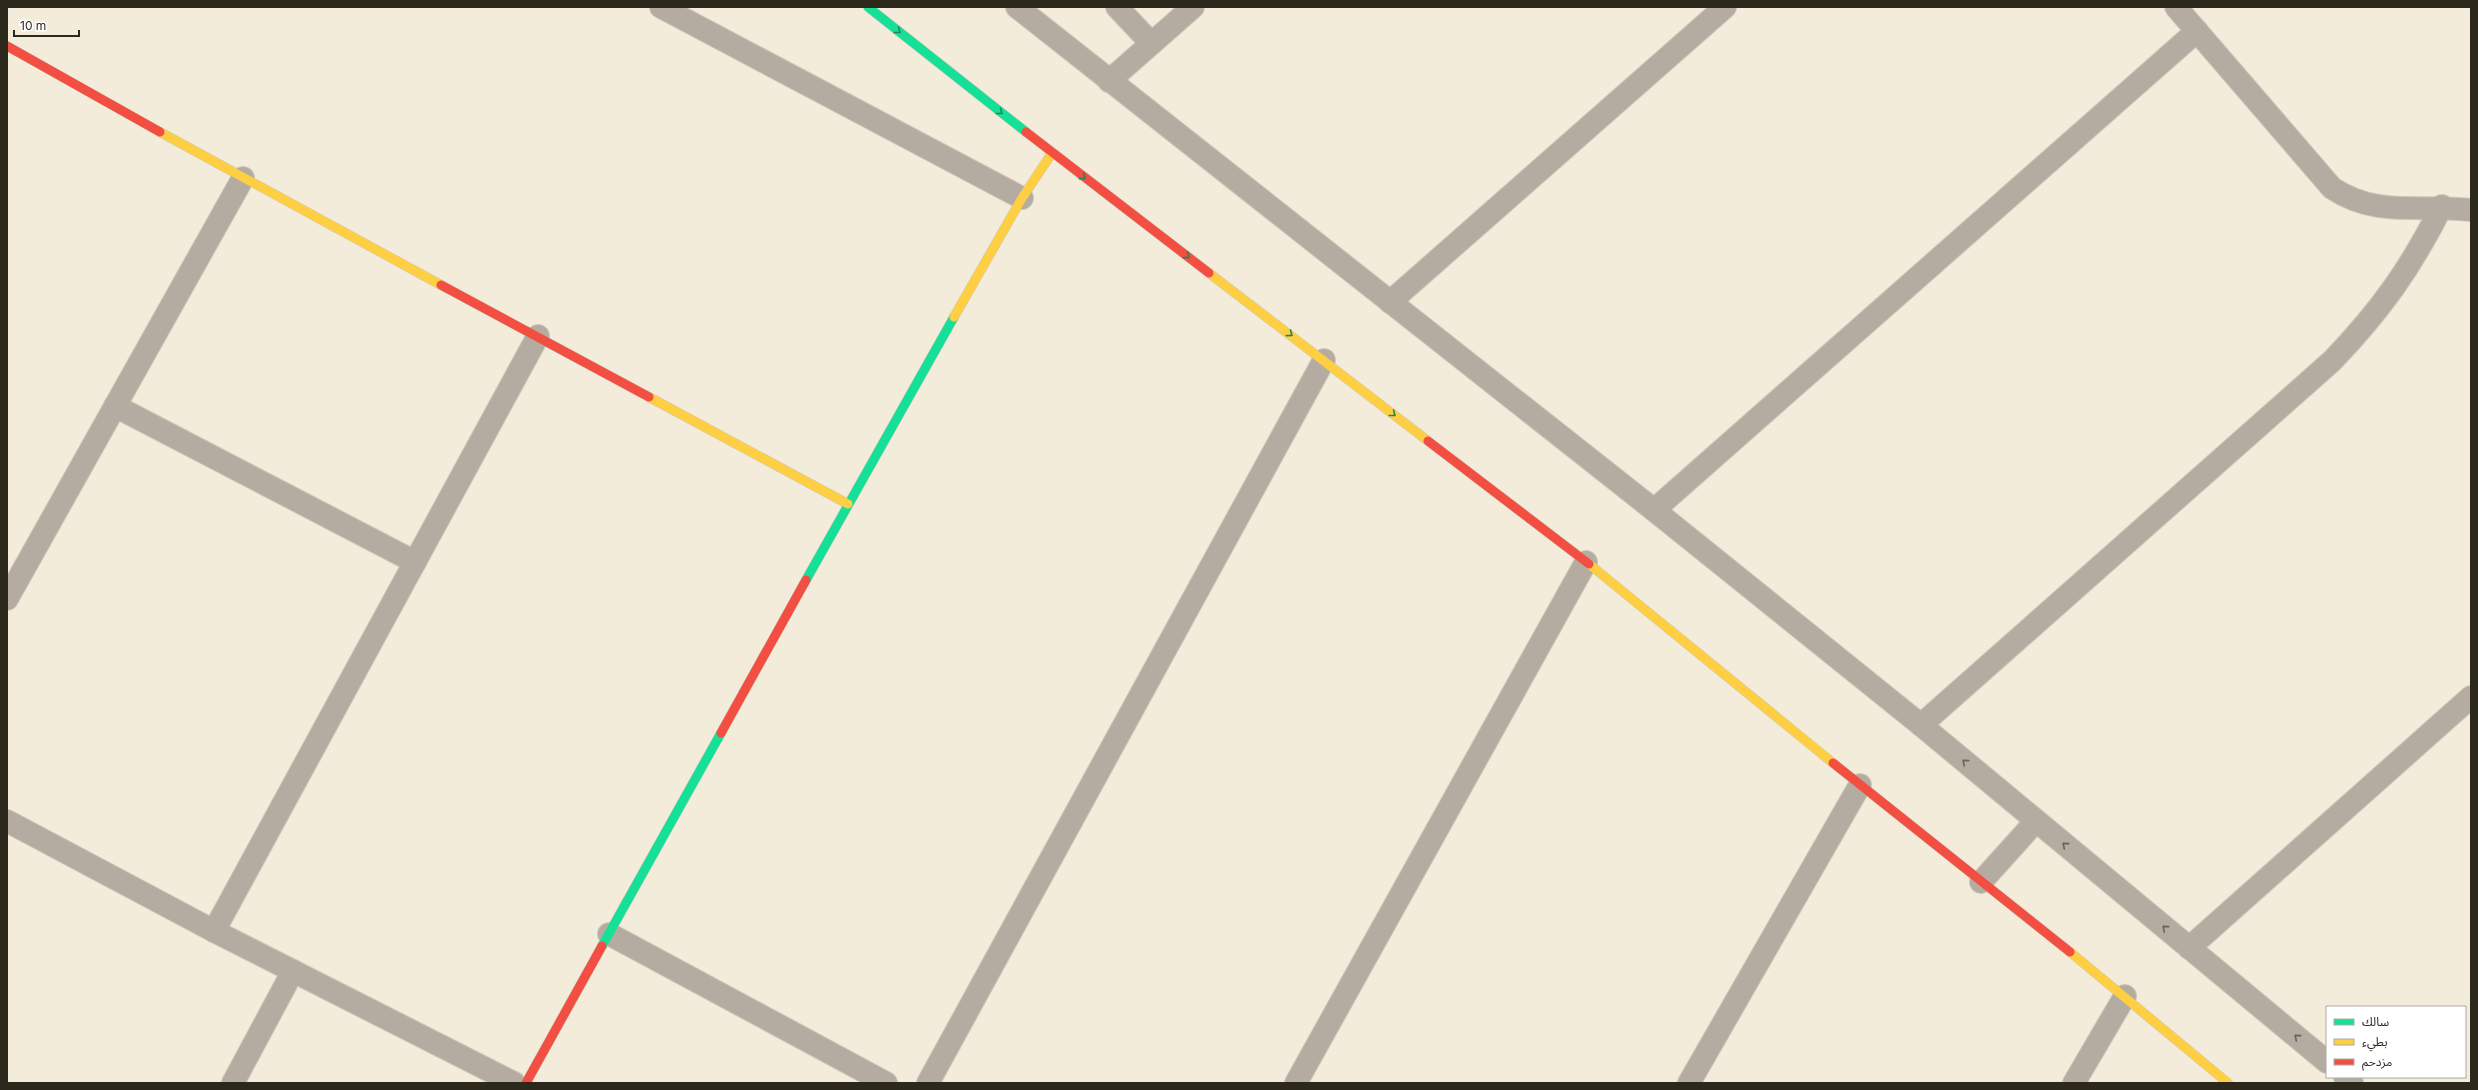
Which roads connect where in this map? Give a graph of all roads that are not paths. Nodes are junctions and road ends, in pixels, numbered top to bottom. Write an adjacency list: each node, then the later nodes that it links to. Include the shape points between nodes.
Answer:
1 (662, 7): 14 (street)
2 (868, 7): 12 (street, one-way to 12)
3 (1017, 7): 11 (street)
4 (1117, 7): 9 (street)
5 (1193, 7): 9 (street)
6 (1725, 7): 17 (street)
7 (2176, 7): 8 (street)
8 (2197, 31): 15 (street, via 2332,188 2347,198 2381,208); 22 (street)
9 (1151, 43): 11 (street)
10 (7, 46): 13 (street)
11 (1109, 81): 17 (street)
12 (1052, 154): 14 (street); 19 (street, one-way to 19)
13 (242, 178): 18 (street); 20 (street)
14 (1022, 198): 21 (street)
15 (2442, 206): 16 (street); 27 (street, via 2417,254 2395,288 2365,326 2332,361)
16 (2471, 210)
17 (1390, 302): 22 (street)
18 (538, 336): 21 (street); 23 (street)
19 (1324, 360): 24 (street, one-way to 24); 42 (street)
20 (115, 406): 23 (street); 25 (street)
21 (848, 504): 33 (street)
22 (1654, 510): 27 (street)
23 (415, 562): 32 (street)
24 (1586, 562): 28 (street); 43 (street)
25 (7, 599)
26 (2471, 696): 34 (street)
27 (1921, 725): 30 (street, one-way to 27)
28 (1860, 785): 31 (street); 44 (street)
29 (7, 821): 32 (street)
30 (2036, 821): 31 (street); 34 (street, one-way to 30)
31 (1982, 882): 36 (street)
32 (214, 931): 35 (street)
33 (609, 934): 40 (street); 41 (street)
34 (2189, 948): 37 (street, one-way to 34)
35 (293, 971): 38 (street); 39 (street)
36 (2125, 996): 45 (street); 46 (street)
37 (2326, 1061)
38 (233, 1083)
39 (514, 1083)
40 (526, 1083)
41 (886, 1083)
42 (928, 1083)
43 (1296, 1083)
44 (1689, 1083)
45 (2074, 1083)
46 (2228, 1083)

